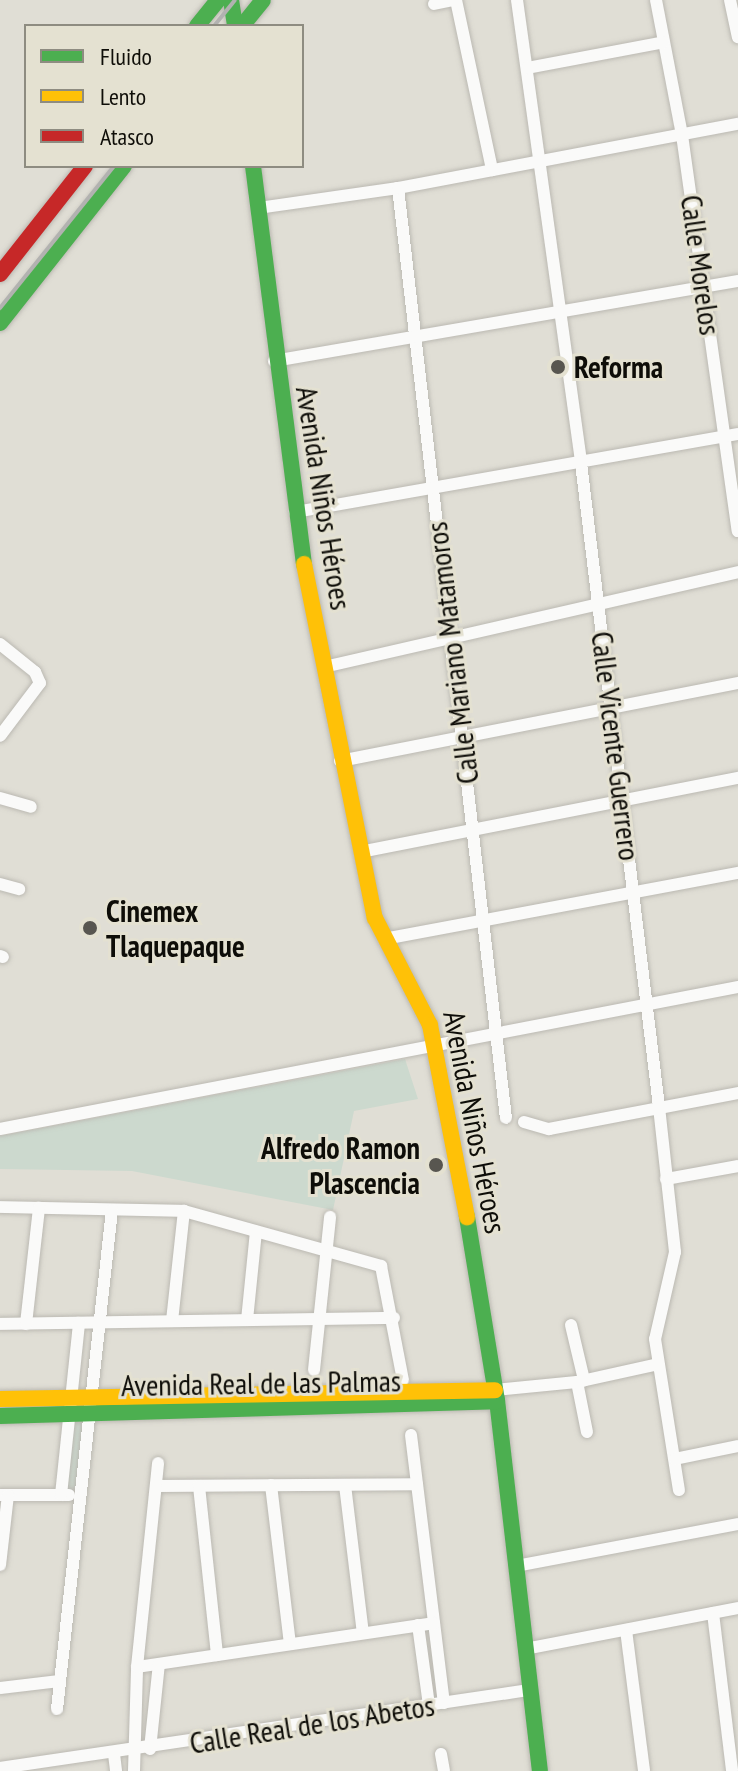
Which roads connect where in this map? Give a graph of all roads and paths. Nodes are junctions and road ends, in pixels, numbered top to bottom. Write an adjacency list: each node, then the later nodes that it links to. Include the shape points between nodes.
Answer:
1 (218, 0): 9 (street)
2 (231, 0): 10 (street)
3 (263, 0): 11 (street)
4 (454, 0): 8 (street); 21 (street)
5 (517, 0): 14 (street, Calle Vicente Guerrero)
6 (656, 0): 13 (street, Calle Morelos)
7 (730, 0): 12 (street)
8 (434, 4)
9 (199, 24)
10 (235, 24)
11 (244, 24)
12 (738, 37)
13 (664, 42): 14 (street); 16 (street, Calle Morelos)
14 (527, 68): 17 (street, Calle Vicente Guerrero)
15 (738, 124): 16 (street)
16 (682, 135): 17 (street); 26 (street, Calle Morelos)
17 (542, 161): 21 (street); 27 (street, Calle Vicente Guerrero)
18 (83, 168): 24 (street)
19 (122, 168): 28 (street)
20 (253, 168): 23 (street, Avenida Niños Héroes)
21 (492, 170): 22 (street)
22 (398, 188): 23 (street); 29 (street, Calle Mariano Matamoros)
23 (258, 208): 30 (street, Avenida Niños Héroes)
24 (0, 274)
25 (738, 281): 26 (street)
26 (704, 287): 27 (street); 31 (street, Calle Morelos)
27 (560, 312): 29 (street); 32 (street, Calle Vicente Guerrero)
28 (0, 323)
29 (415, 336): 30 (street); 33 (street, Calle Mariano Matamoros)
30 (274, 361): 34 (street, Avenida Niños Héroes)
31 (732, 435): 32 (street); 35 (street, Calle Morelos)
32 (581, 463): 33 (street); 37 (street, Calle Vicente Guerrero)
33 (433, 488): 34 (street); 38 (street, Calle Mariano Matamoros)
34 (295, 512): 40 (street, Avenida Niños Héroes)
35 (738, 531)
36 (738, 572): 37 (street)
37 (598, 600): 38 (street); 42 (street, Calle Vicente Guerrero)
38 (450, 636): 40 (street); 44 (street, Calle Mariano Matamoros)
39 (0, 644): 43 (street, via 35,672 40,683)
40 (324, 667): 45 (street, Avenida Niños Héroes)
41 (738, 683): 42 (street)
42 (612, 709): 44 (street); 48 (street, Calle Vicente Guerrero)
43 (0, 736)
44 (462, 738): 45 (street); 50 (street, Calle Mariano Matamoros)
45 (340, 761): 51 (street, Avenida Niños Héroes)
46 (738, 778): 48 (street)
47 (0, 798): 49 (street)
48 (624, 799): 50 (street); 55 (street, Calle Vicente Guerrero)
49 (31, 807)
50 (472, 829): 51 (street); 56 (street, Calle Mariano Matamoros)
51 (360, 852): 57 (street, Avenida Niños Héroes)
52 (738, 873): 55 (street)
53 (0, 884): 54 (street)
54 (19, 889)
55 (634, 892): 56 (street); 59 (street, Calle Vicente Guerrero)
56 (482, 921): 57 (street); 60 (street, Calle Mariano Matamoros)
57 (384, 939): 61 (street, Avenida Niños Héroes, via 423,1003)
58 (738, 987): 59 (street)
59 (648, 1003): 60 (street); 63 (street, Calle Vicente Guerrero)
60 (495, 1032): 61 (street); 64 (street, Calle Mariano Matamoros)
61 (433, 1043): 66 (street); 89 (street, Avenida Niños Héroes)
62 (738, 1093): 63 (street)
63 (659, 1107): 65 (street, via 549,1129); 68 (street, Calle Vicente Guerrero)
64 (506, 1118)
65 (524, 1122)
66 (0, 1129)
67 (738, 1166): 68 (street)
68 (666, 1179): 85 (street, Calle Vicente Guerrero, via 674,1264 655,1330)
69 (0, 1207): 70 (street)
70 (39, 1208): 71 (street); 83 (street)
71 (112, 1210): 72 (street); 81 (street)
72 (184, 1211): 74 (street); 79 (street)
73 (330, 1217): 75 (street)
74 (256, 1231): 75 (street); 78 (street)
75 (327, 1251): 76 (street, via 383,1268); 77 (street)
76 (394, 1318): 77 (street); 87 (street)
77 (320, 1319): 78 (street); 86 (street)
78 (247, 1320): 79 (street)
79 (172, 1321): 81 (street)
80 (79, 1323): 81 (street); 83 (street); 90 (street)
81 (99, 1323): 92 (street)
82 (0, 1324): 83 (street)
83 (26, 1324)
84 (571, 1325): 88 (street)
85 (658, 1364): 88 (street, Avenida Real de las Palmas); 98 (street, Calle Vicente Guerrero)
86 (314, 1370)
87 (403, 1380)
88 (580, 1381): 89 (street, Avenida Real de las Palmas); 95 (street)
89 (496, 1396): 92 (street, Avenida Real de las Palmas); 111 (street, Avenida Niños Héroes)
90 (72, 1397): 91 (street, Avenida Real de las Palmas); 92 (street, Avenida Real de las Palmas); 93 (street)
91 (0, 1399)
92 (90, 1406): 93 (street, Avenida Real de las Palmas); 108 (street)
93 (70, 1415): 94 (street, Avenida Real de las Palmas); 107 (street)
94 (0, 1416)
95 (587, 1432)
96 (411, 1435): 100 (street)
97 (738, 1446): 98 (street)
98 (675, 1459): 105 (street, Calle Vicente Guerrero)
99 (158, 1463): 103 (street)
100 (417, 1484): 102 (street); 114 (street)
101 (271, 1485): 102 (street); 104 (street); 118 (street)
102 (345, 1485): 117 (street)
103 (156, 1486): 104 (street); 122 (street)
104 (199, 1486): 120 (street)
105 (679, 1490)
106 (4, 1495): 107 (street); 110 (street)
107 (61, 1495): 108 (street)
108 (81, 1495): 123 (street)
109 (738, 1524): 111 (street)
110 (0, 1565)
111 (516, 1566): 119 (street, Avenida Niños Héroes)
112 (738, 1608): 113 (street)
113 (713, 1613): 116 (street); 139 (street)
114 (434, 1623): 115 (street); 126 (street)
115 (418, 1625): 117 (street); 127 (street)
116 (626, 1630): 119 (street); 138 (street)
117 (363, 1633): 118 (street)
118 (290, 1644): 120 (street)
119 (525, 1649): 125 (street, Avenida Niños Héroes)
120 (217, 1655): 121 (street)
121 (159, 1664): 122 (street); 129 (street)
122 (137, 1667): 130 (street)
123 (60, 1681): 124 (street); 128 (street)
124 (0, 1688)
125 (529, 1690): 126 (street, Calle Real de los Abetos); 137 (street, Avenida Niños Héroes)
126 (444, 1703): 127 (street, Calle Real de los Abetos)
127 (429, 1705): 129 (street, Calle Real de los Abetos)
128 (57, 1709)
129 (150, 1749): 130 (street, Calle Real de los Abetos)
130 (131, 1752): 131 (street, Calle Real de los Abetos); 135 (street)
131 (114, 1754): 133 (street, Calle Real de los Abetos); 134 (street)
132 (441, 1754): 136 (street)
133 (0, 1768)
134 (116, 1771)
135 (134, 1771)
136 (444, 1771)
137 (540, 1771)
138 (644, 1771)
139 (732, 1771)

